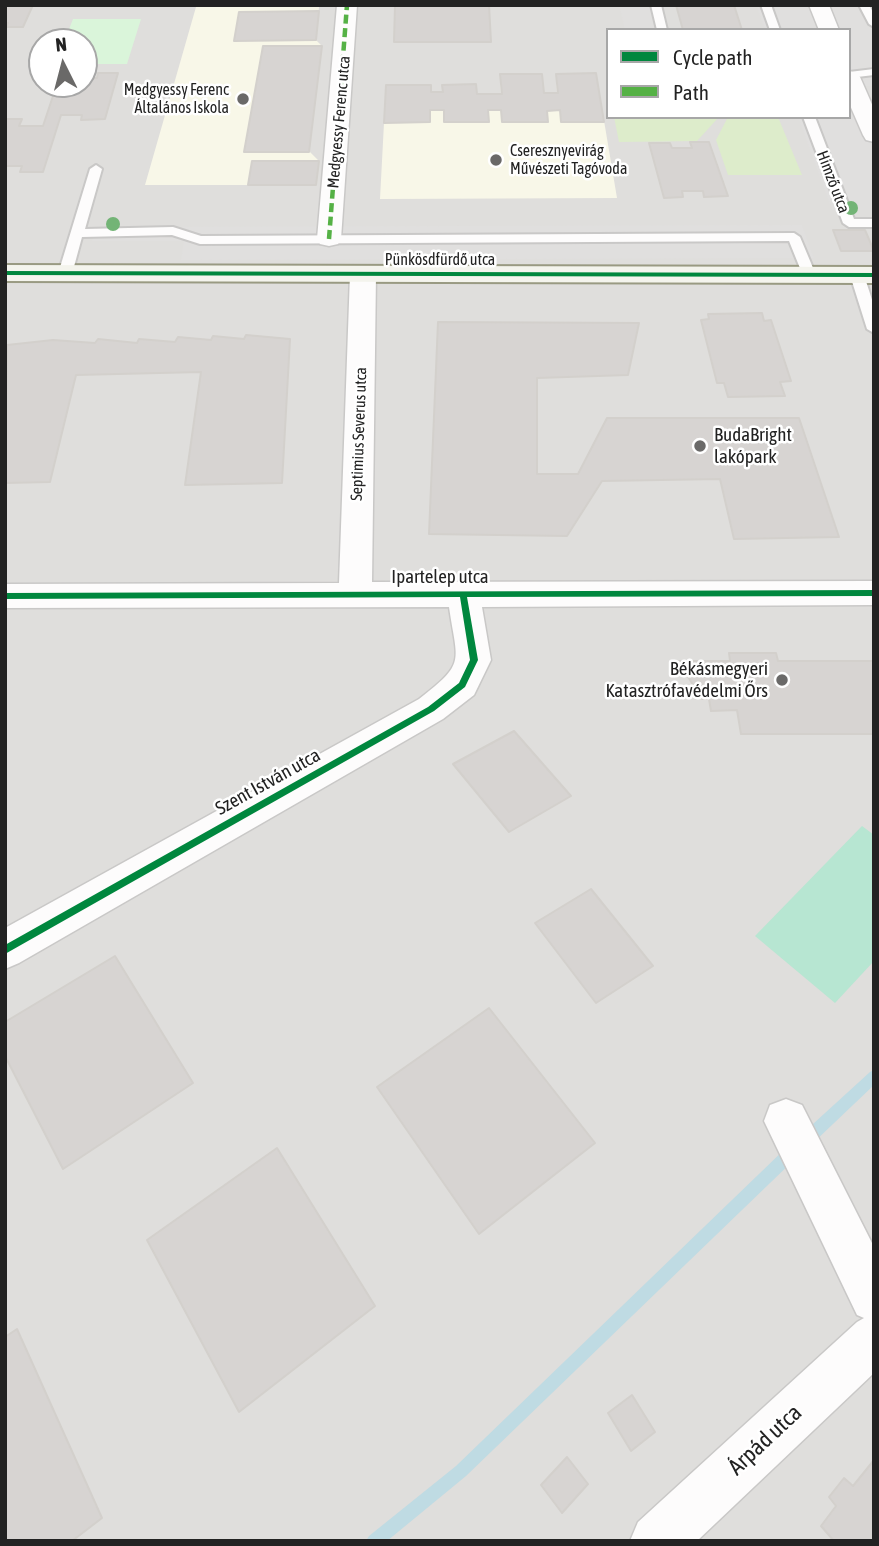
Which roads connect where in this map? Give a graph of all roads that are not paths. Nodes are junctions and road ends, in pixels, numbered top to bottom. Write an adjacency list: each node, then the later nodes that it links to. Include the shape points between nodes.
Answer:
1 (347, 5): 18 (street, Medgyessy Ferenc utca)
2 (656, 5): 7 (lane)
3 (766, 5): 8 (lane)
4 (819, 5): 9 (street)
5 (864, 5): 6 (lane)
6 (874, 24)
7 (662, 28)
8 (774, 28)
9 (828, 28)
10 (874, 72): 11 (lane)
11 (851, 76)
12 (851, 81): 14 (street)
13 (810, 119): 16 (lane, Hímző utca, via 849,223)
14 (874, 135)
15 (96, 169): 17 (lane)
16 (874, 223)
17 (77, 233): 18 (lane, via 173,231 200,240); 20 (lane)
18 (329, 239): 22 (lane, via 794,237)
19 (5, 273): 20 (street, Pünkösdfürdő utca)
20 (65, 274): 21 (street, Pünkösdfürdő utca)
21 (363, 274): 22 (street, Pünkösdfürdő utca); 26 (street, Septimius Severus utca)
22 (809, 275): 23 (street, Pünkösdfürdő utca)
23 (865, 275): 24 (lane)
24 (874, 329)
25 (874, 593): 27 (street, Ipartelep utca)
26 (355, 594): 27 (street, Ipartelep utca); 28 (street, Ipartelep utca)
27 (463, 594): 29 (street, Szent István utca, via 474,660 462,685 431,709)
28 (5, 596)
29 (5, 950)
30 (786, 1121): 31 (street)
31 (874, 1298)
32 (874, 1339): 33 (street, Árpád utca)
33 (657, 1541)

